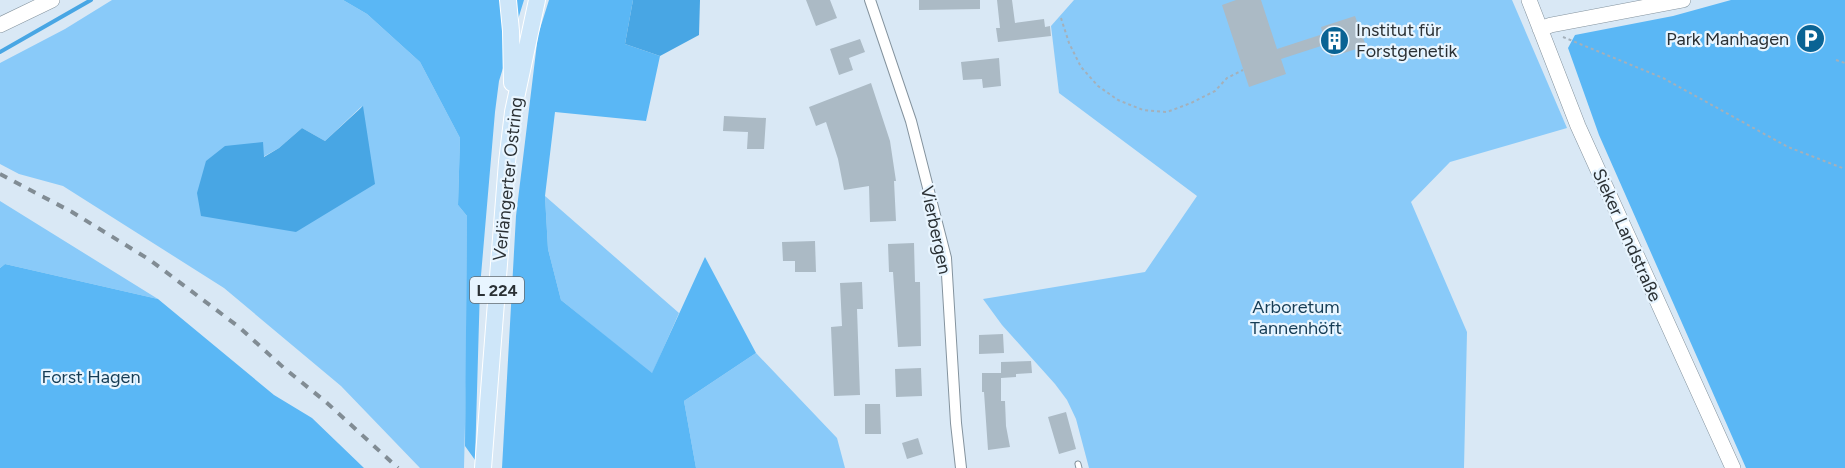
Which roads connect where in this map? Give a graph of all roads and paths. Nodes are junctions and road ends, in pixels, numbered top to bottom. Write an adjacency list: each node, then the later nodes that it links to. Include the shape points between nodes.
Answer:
1 (52, 0): 8 (street)
2 (508, 0): 13 (main road)
3 (537, 0): 13 (main road, Verlängerter Ostring / L 224)
4 (870, 0): 16 (street, Vierbergen, via 911,120 946,258)
5 (1528, 0): 9 (street, Sieker Landstraße)
6 (1683, 0): 9 (street)
7 (1061, 18): 12 (path, via 1081,68 1118,100 1143,110 1167,112 1191,103)
8 (0, 26)
9 (1546, 27): 14 (path, via 1663,78 1788,147); 17 (street, Sieker Landstraße, via 1578,126)
10 (1836, 60): 11 (path)
11 (1845, 63)
12 (1243, 70)
13 (513, 112): 15 (main road, Verlängerter Ostring / L 224)
14 (1845, 169)
15 (483, 468)
16 (961, 468)
17 (1733, 468)

